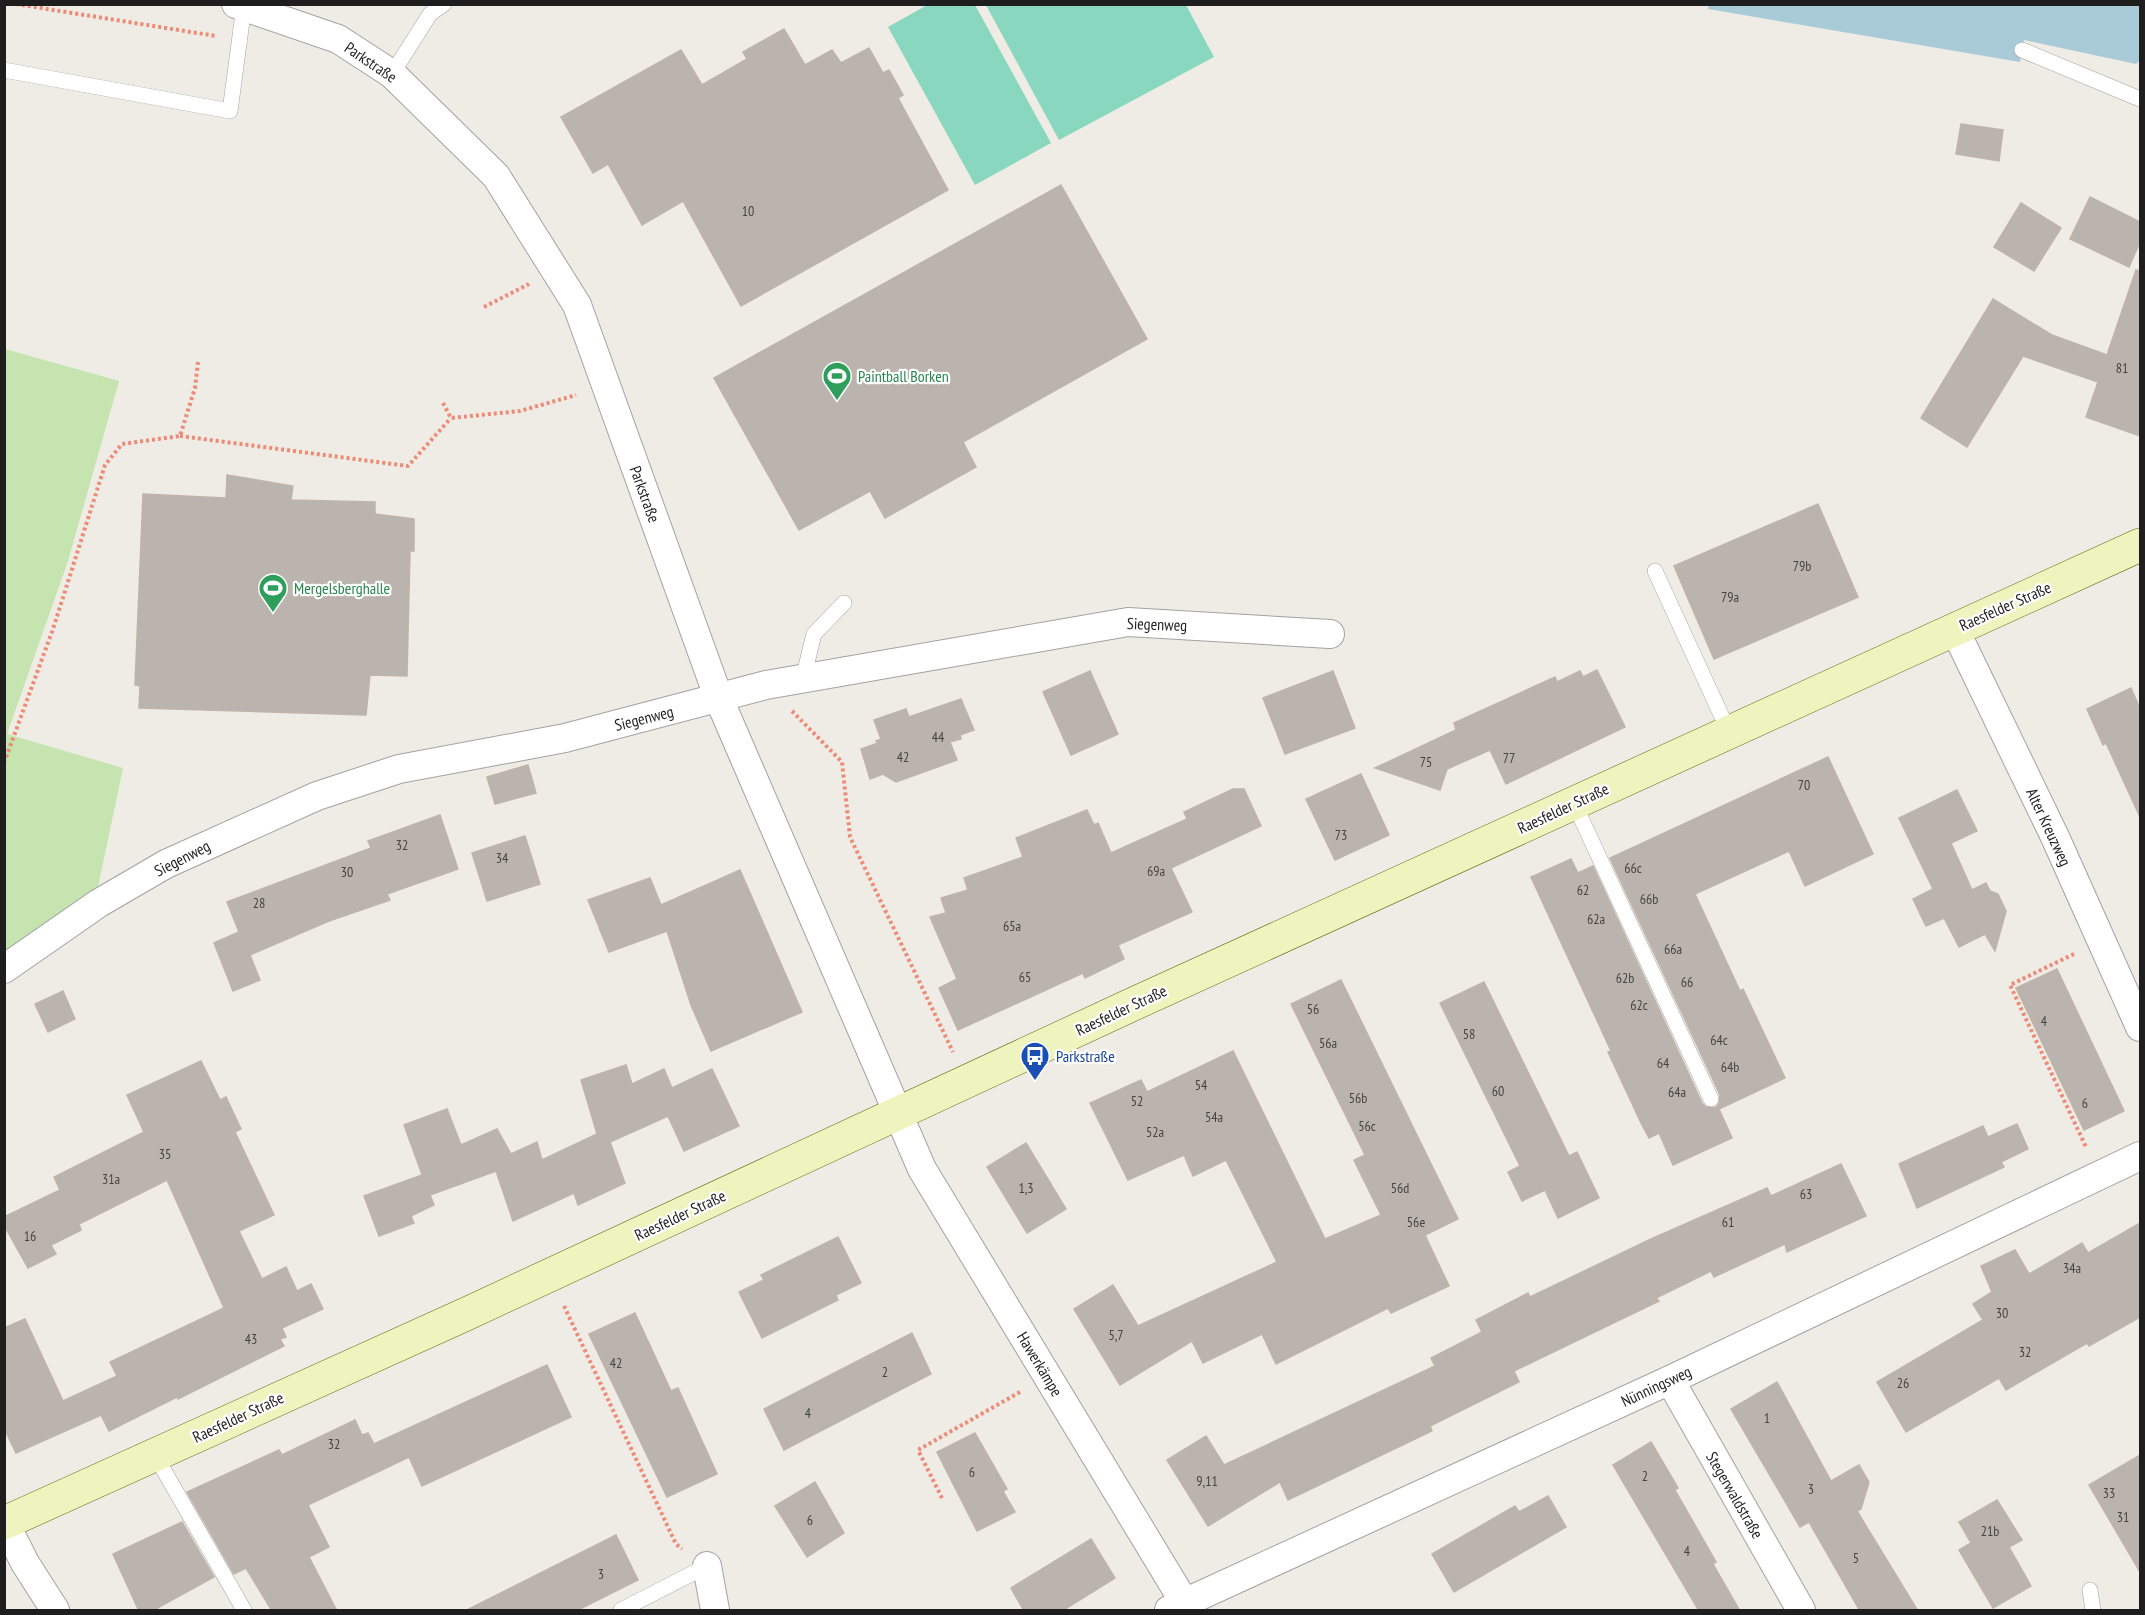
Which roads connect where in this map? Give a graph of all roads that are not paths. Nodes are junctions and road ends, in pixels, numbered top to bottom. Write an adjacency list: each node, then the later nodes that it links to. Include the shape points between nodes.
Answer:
1 (444, 4): 5 (lane, via 430,14)
2 (240, 5): 4 (lane, via 230,111); 5 (street, Parkstraße, via 338,39)
3 (2022, 50): 6 (lane)
4 (4, 70)
5 (392, 74): 13 (street, Parkstraße, via 496,176 577,305)
6 (2140, 99)
7 (2140, 545): 10 (main road, Raesfelder Straße)
8 (1655, 571): 14 (lane)
9 (844, 603): 12 (lane, via 814,634)
10 (1954, 628): 14 (main road, Raesfelder Straße); 17 (street, Alter Kreuzweg, via 2055,837)
11 (1330, 634): 12 (street, Siegenweg, via 1128,621)
12 (803, 679): 13 (street, Siegenweg)
13 (719, 699): 16 (street, Siegenweg, via 565,738 399,769 317,796 166,864 99,903); 19 (street, Parkstraße)
14 (1729, 732): 15 (main road, Raesfelder Straße)
15 (1574, 804): 18 (lane); 19 (main road, Raesfelder Straße)
16 (4, 969)
17 (2140, 1028)
18 (1711, 1099)
19 (898, 1114): 22 (main road, Raesfelder Straße); 26 (street, Hawerkämpe, via 922,1168)
20 (2140, 1156): 21 (street, Nünningsweg)
21 (1670, 1380): 26 (street, Nünningsweg); 31 (street, Stegerwaldstraße)
22 (155, 1455): 23 (main road, Raesfelder Straße); 28 (lane)
23 (5, 1523): 27 (street)
24 (707, 1566): 29 (lane); 30 (street)
25 (2090, 1590): 32 (lane)
26 (1180, 1608)
27 (55, 1611)
28 (244, 1611)
29 (621, 1611)
30 (715, 1611)
31 (1801, 1611)
32 (2093, 1611)

